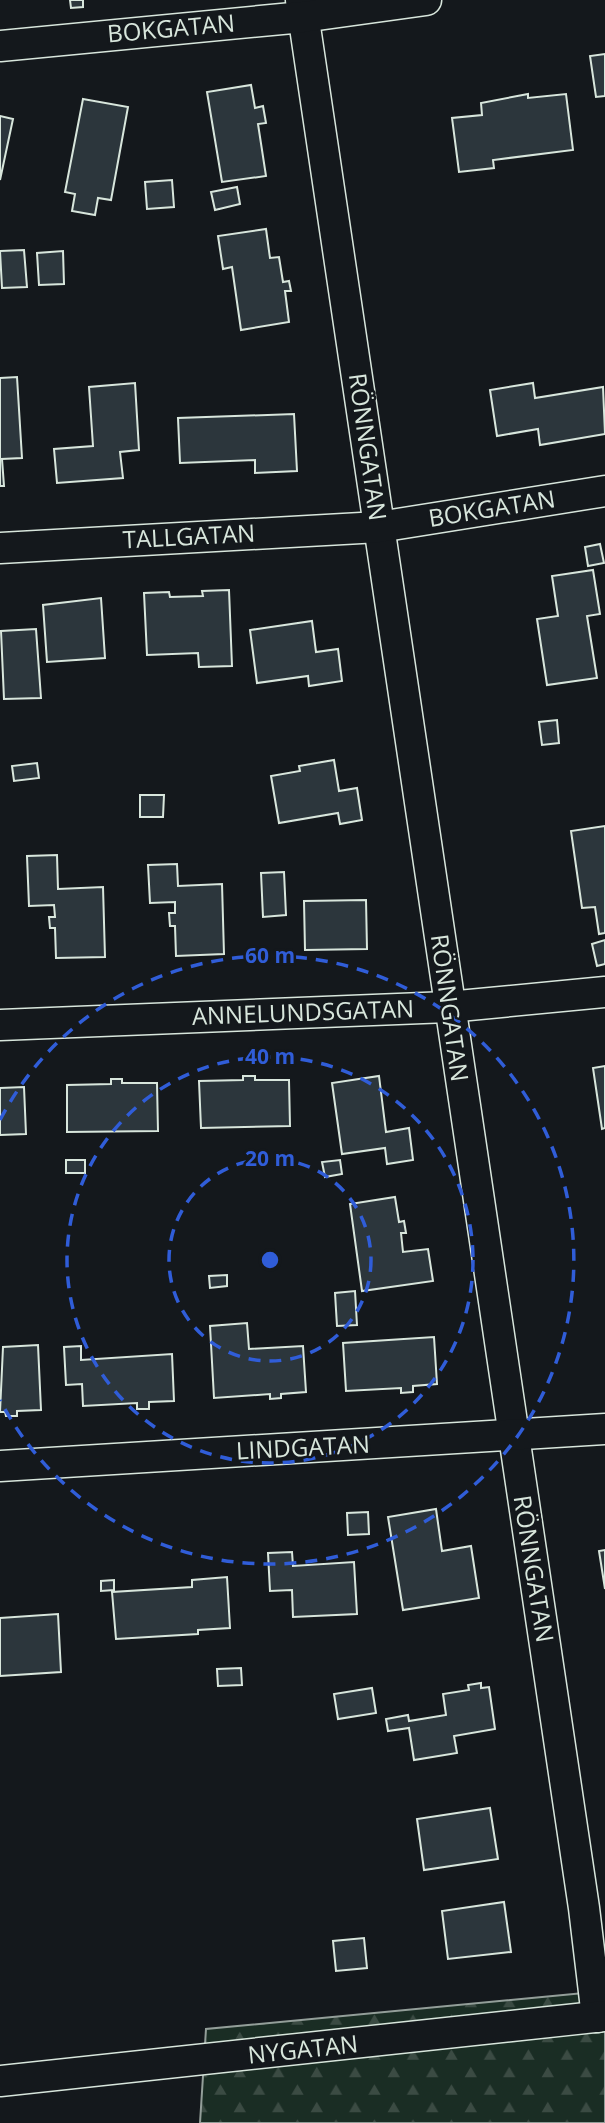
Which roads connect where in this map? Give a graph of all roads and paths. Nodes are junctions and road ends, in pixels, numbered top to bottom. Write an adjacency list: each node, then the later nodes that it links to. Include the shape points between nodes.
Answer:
1 (426, 0): 2 (street, BOKGATAN)
2 (302, 8): 3 (street, BOKGATAN); 5 (street, RÖNNGATAN)
3 (0, 46)
4 (605, 491): 5 (street, BOKGATAN)
5 (379, 527): 6 (street, TALLGATAN); 8 (street, RÖNNGATAN)
6 (0, 548)
7 (605, 992): 8 (street, ANNELUNDSGATAN)
8 (448, 1007): 9 (street, ANNELUNDSGATAN); 11 (street, RÖNNGATAN)
9 (0, 1025)
10 (605, 1429): 11 (street, LINDGATAN)
11 (512, 1435): 12 (street, LINDGATAN); 13 (street, RÖNNGATAN)
12 (0, 1466)
13 (601, 2016): 14 (street, NYGATAN)
14 (0, 2081)

